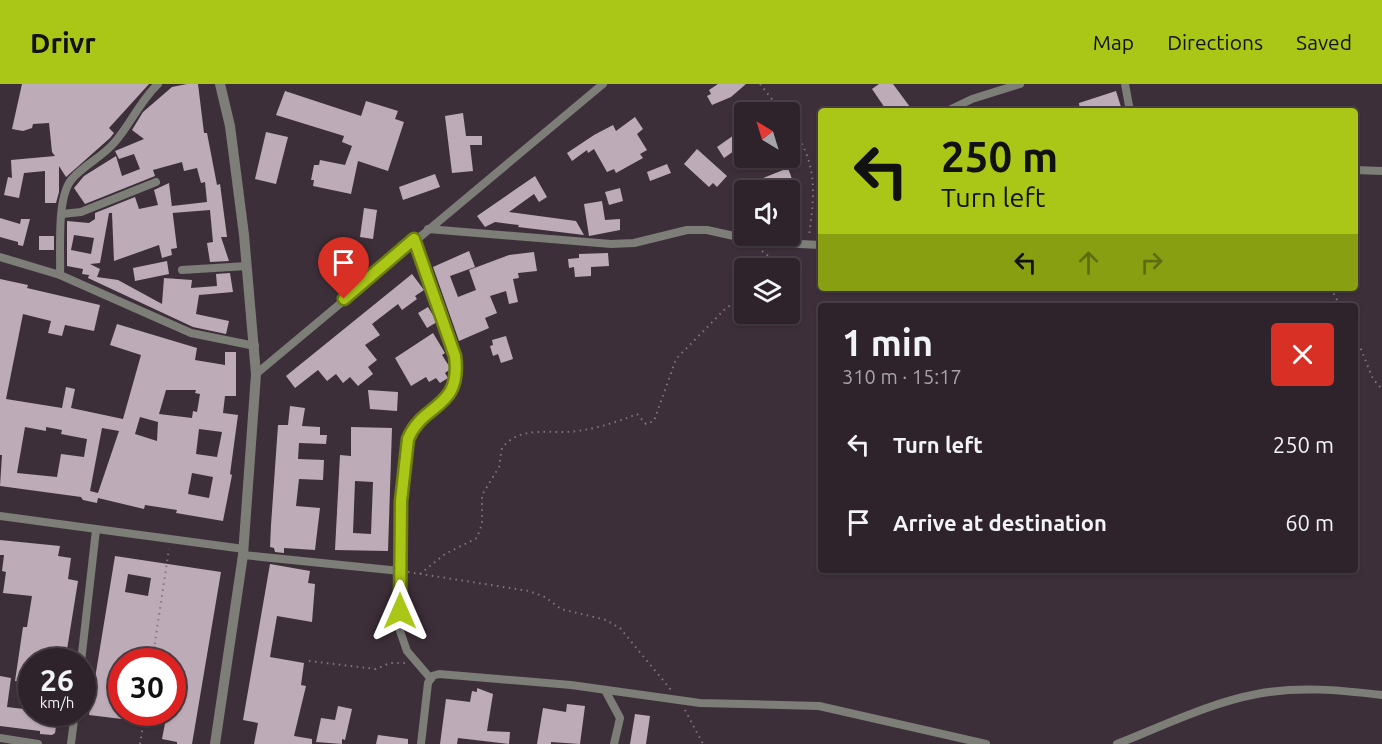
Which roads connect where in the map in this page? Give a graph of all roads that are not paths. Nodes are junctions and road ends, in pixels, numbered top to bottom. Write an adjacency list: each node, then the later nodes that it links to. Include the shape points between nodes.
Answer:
1 (158, 84): 11 (street, via 137,106 114,144 72,179)
2 (220, 84): 16 (street, via 230,126)
3 (603, 84): 12 (street)
4 (1020, 84): 6 (street)
5 (1125, 84): 7 (street)
6 (953, 108)
7 (1129, 108)
8 (1358, 170): 9 (street)
9 (1382, 171)
10 (156, 182): 11 (street, via 81,212)
11 (62, 214): 18 (street)
12 (428, 229): 13 (street); 14 (street, via 610,244 707,230 761,242)
13 (414, 239): 20 (street); 24 (street, via 448,331 456,368 452,390 444,402 418,424 408,439 401,501)
14 (815, 245)
15 (0, 257): 18 (street)
16 (248, 266): 17 (street); 19 (street)
17 (182, 270)
18 (60, 275): 19 (street, via 191,333)
19 (255, 346): 20 (street)
20 (256, 374): 23 (street)
21 (0, 516): 22 (street)
22 (96, 530): 23 (street); 25 (street)
23 (243, 552): 24 (street); 33 (street)
24 (400, 571): 26 (street, via 400,631 407,651)
25 (83, 648)
26 (431, 679): 27 (street, via 439,674); 34 (street)
27 (605, 690): 35 (street, via 620,718); 36 (street, via 679,700 819,706)
28 (1382, 695): 37 (street, via 1321,688 1257,694 1211,707)
29 (73, 726): 32 (street)
30 (0, 738): 31 (street)
31 (38, 744)
32 (71, 744)
33 (215, 744)
34 (421, 744)
35 (614, 744)
36 (986, 744)
37 (1117, 744)

